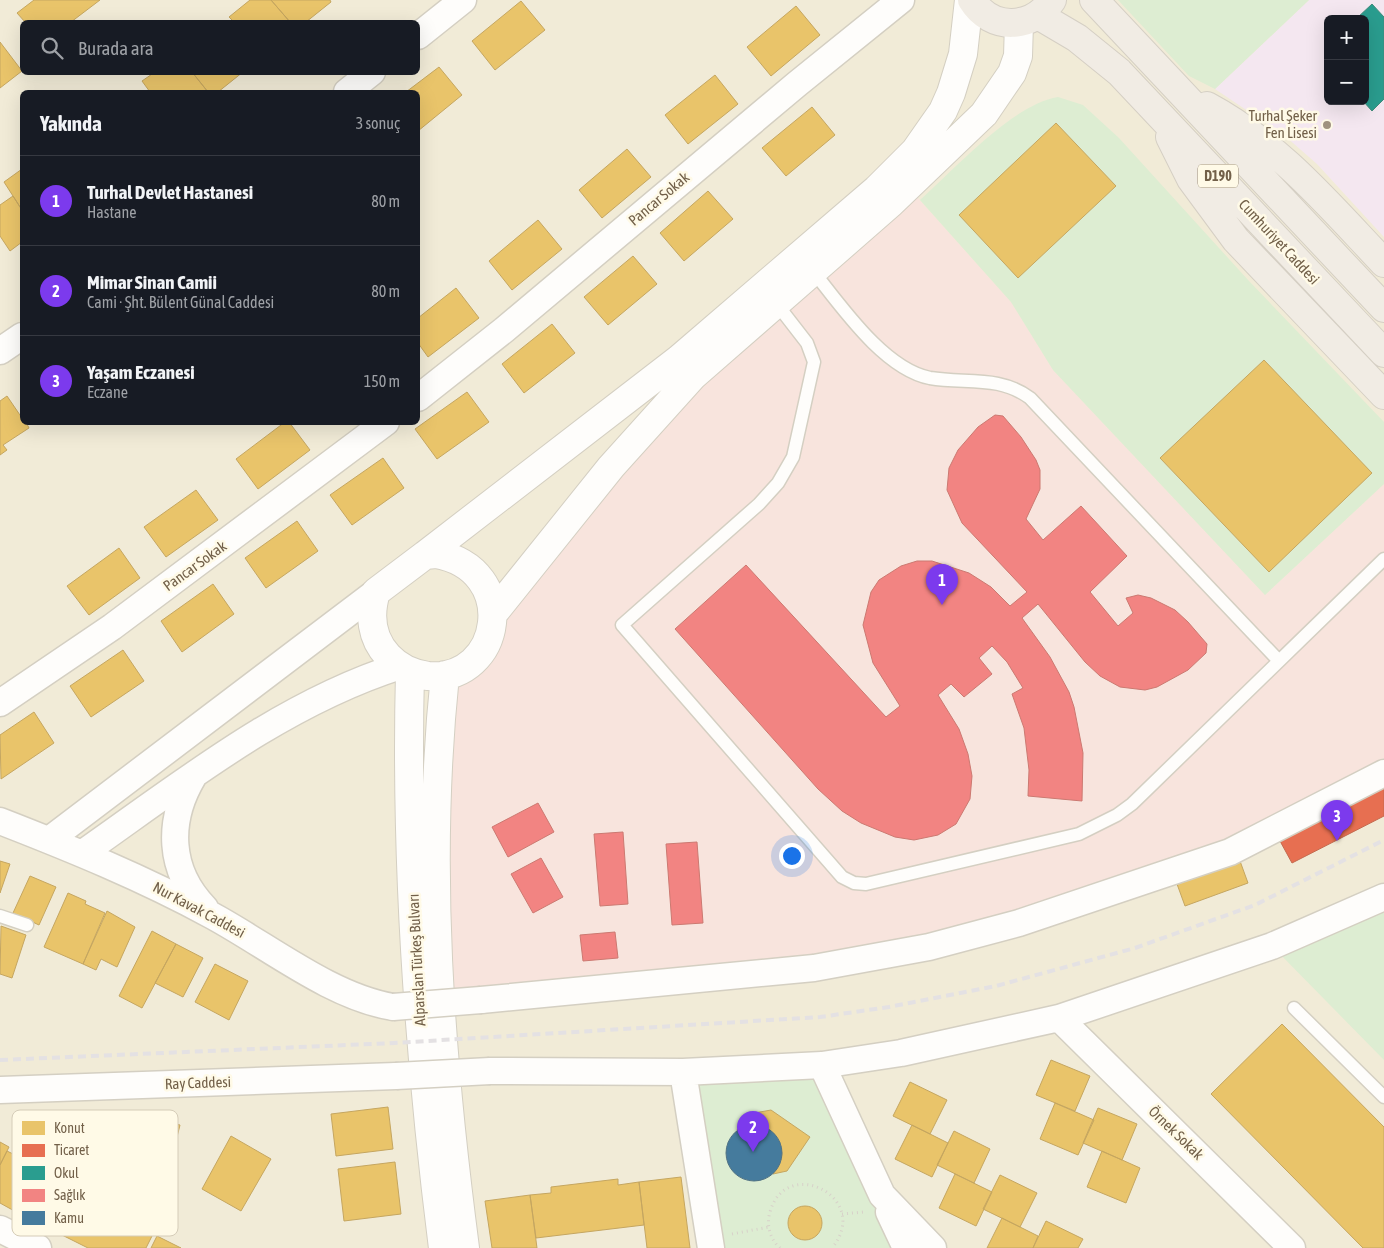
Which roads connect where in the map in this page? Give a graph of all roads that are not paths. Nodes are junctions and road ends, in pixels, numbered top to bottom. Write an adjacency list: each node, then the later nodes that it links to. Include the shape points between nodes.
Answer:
1 (463, 0): 6 (street)
2 (901, 0): 18 (street, Pancar Sokak)
3 (970, 0): 5 (highway, Cumhuriyet Caddesi, via 982,13 1000,22); 21 (street, via 962,54 951,93 943,111 915,151 877,189 679,359)
4 (1094, 0): 9 (highway, Cumhuriyet Caddesi / D190)
5 (1036, 13): 10 (highway, Cumhuriyet Caddesi / D190, via 1098,53); 12 (street, via 1012,73 984,114 930,167)
6 (420, 34)
7 (368, 75): 8 (street)
8 (350, 90)
9 (1180, 91): 11 (highway, via 1218,111 1274,150 1304,177); 14 (highway, Cumhuriyet Caddesi / D190)
10 (1159, 113): 17 (highway, Cumhuriyet Caddesi / D190); 19 (highway, via 1191,179 1236,240)
11 (1384, 263)
12 (813, 271): 13 (street); 25 (lane, via 852,320 890,358 906,368 930,378 1008,385 1030,398)
13 (776, 303): 24 (street, via 693,376 611,467); 25 (lane, via 807,343 814,362 793,457 778,483 759,504 622,625 842,877 866,884 1093,828 1132,804)
14 (1384, 308)
15 (20, 337): 16 (street)
16 (0, 352)
17 (1384, 353)
18 (420, 396)
19 (1384, 396)
20 (382, 425): 28 (street, Pancar Sokak, via 112,627)
21 (425, 555): 23 (street); 24 (street, via 436,554 458,560 476,573 488,592)
22 (1384, 559): 25 (lane)
23 (376, 592): 26 (street, via 372,613 374,633 384,652); 32 (street)
24 (493, 614): 27 (street, via 484,648 467,665)
25 (1279, 661)
26 (405, 669): 27 (street, via 434,676); 30 (street, via 362,678 281,718); 52 (street, Alparslan Türkeş Bulvarı, via 415,951 429,1137)
27 (445, 674): 38 (street, Alparslan Türkeş Bulvarı, via 436,814 437,951)
28 (0, 703)
29 (1384, 773): 38 (street, Nur Kavak Caddesi, bridge, via 1230,852 1019,923 929,947 814,968)
30 (195, 774): 33 (street); 36 (street, via 176,815 174,838 177,860 185,881)
31 (0, 821): 32 (street, Nur Kavak Caddesi)
32 (49, 840): 33 (street, Nur Kavak Caddesi)
33 (83, 853): 36 (street, Nur Kavak Caddesi)
34 (1384, 897): 40 (street, Ray Caddesi, via 1272,946)
35 (0, 916): 37 (lane)
36 (213, 916): 38 (street, Nur Kavak Caddesi, bridge, via 339,989 364,1000 393,1006)
37 (26, 925)
38 (441, 1004): 53 (street, Alparslan Türkeş Bulvarı, via 450,1135)
39 (1294, 1008): 44 (lane)
40 (1059, 1018): 41 (street, Ray Caddesi, via 901,1053); 50 (street, Örnek Sokak)
41 (822, 1064): 42 (street, Ray Caddesi); 45 (street)
42 (683, 1072): 43 (street, Ray Caddesi, bridge, via 490,1071); 49 (street)
43 (0, 1090)
44 (1384, 1097)
45 (882, 1195): 54 (street); 55 (street)
46 (0, 1229): 47 (street)
47 (12, 1235)
48 (14, 1236): 51 (street)
49 (710, 1243)
50 (1278, 1243)
51 (38, 1248)
52 (443, 1248)
53 (465, 1248)
54 (906, 1248)
55 (933, 1248)

